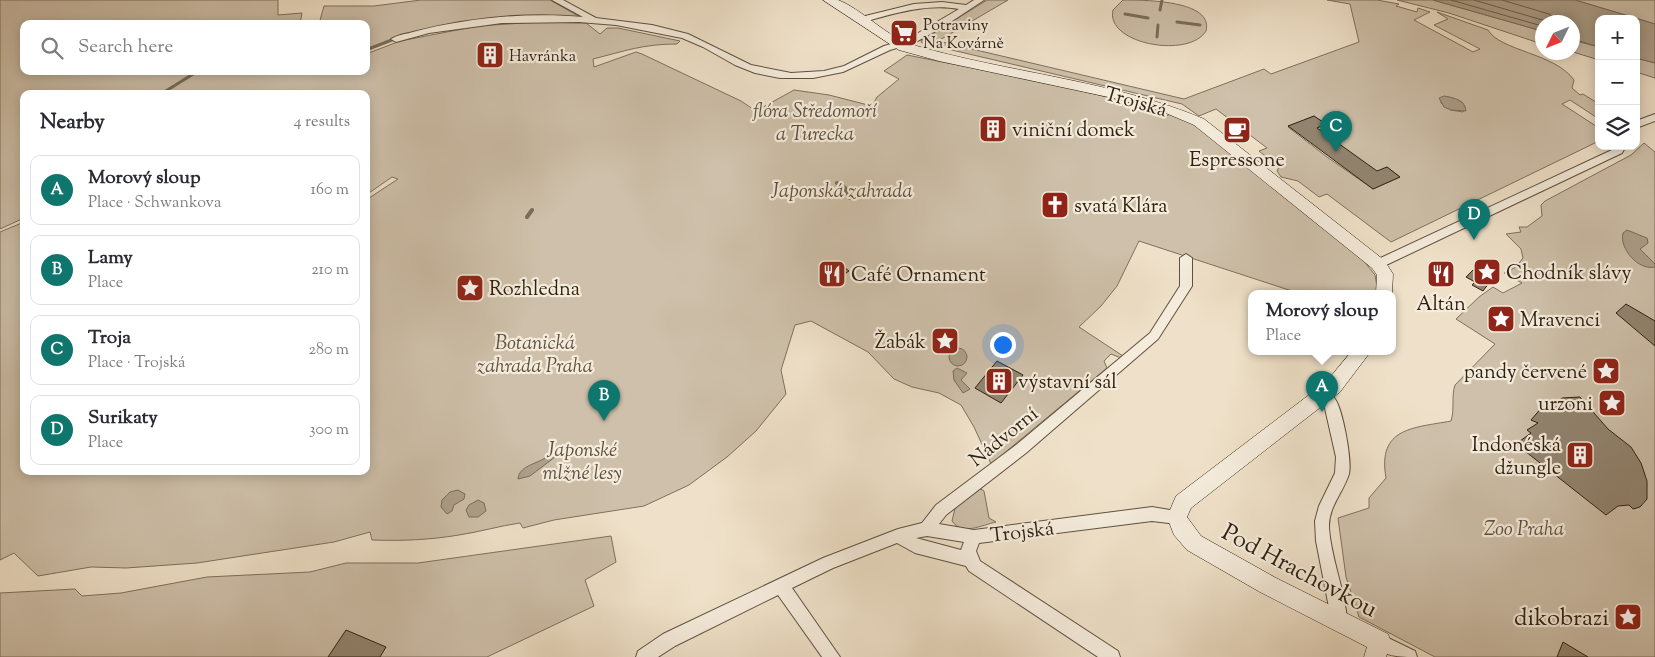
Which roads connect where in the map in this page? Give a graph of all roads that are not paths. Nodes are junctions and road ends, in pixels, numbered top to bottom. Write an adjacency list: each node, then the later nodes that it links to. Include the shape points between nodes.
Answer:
1 (556, 0): 6 (street)
2 (829, 0): 7 (street, Trojská)
3 (980, 0): 5 (street)
4 (957, 1): 5 (street); 7 (street, via 906,5)
5 (967, 8): 9 (street, via 914,41)
6 (596, 20): 8 (street, via 529,19); 9 (street, via 684,36 711,46 739,63 789,76 842,70)
7 (860, 20): 9 (street, Trojská)
8 (396, 39)
9 (899, 44): 14 (street, Trojská, via 939,57 1115,94 1199,122)
10 (1655, 117): 11 (street)
11 (1640, 124)
12 (1619, 150): 14 (street)
13 (1186, 258): 19 (street, Nádvorní, via 1186,286 1154,336 1028,443 941,510)
14 (1378, 264): 15 (street, via 1384,274)
15 (1384, 290)
16 (1360, 355): 17 (street)
17 (1323, 395): 18 (street, via 1183,502); 24 (street, via 1330,402 1344,462 1342,473 1324,508 1322,529)
18 (1177, 517): 21 (street, Trojská, via 1152,514); 24 (street, Pod Hrachovkou, via 1180,528 1194,543)
19 (927, 529): 20 (street, Trojská); 21 (street, Trojská)
20 (898, 536): 22 (street, via 916,546); 23 (street, Trojská, via 828,563)
21 (974, 537): 22 (street, via 968,551)
22 (971, 560): 28 (street, via 974,566)
23 (781, 586): 26 (street, Trojská, via 669,640); 27 (street)
24 (1339, 623): 25 (street, Pod Hrachovkou)
25 (1377, 650): 29 (street, Pod Hrachovkou)
26 (644, 657)
27 (832, 657)
28 (1112, 657)
29 (1410, 657)

